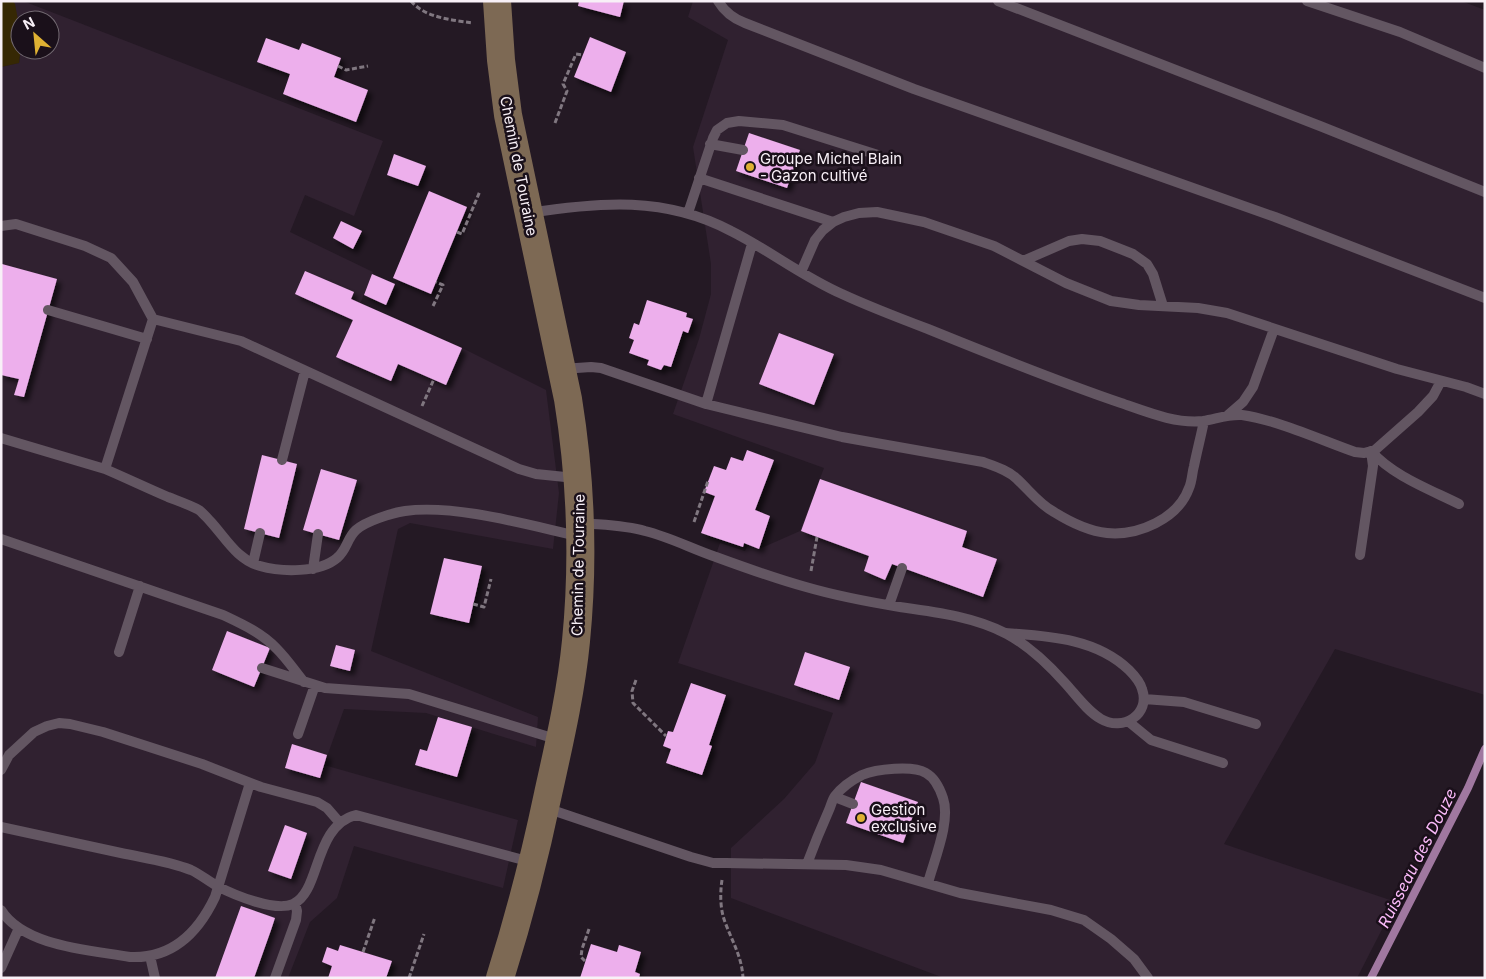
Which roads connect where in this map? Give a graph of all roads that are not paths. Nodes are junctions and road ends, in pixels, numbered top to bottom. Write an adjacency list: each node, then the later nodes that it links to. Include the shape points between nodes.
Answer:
1 (718, 1): 18 (lane, via 737,20 914,89 1275,217)
2 (998, 1): 10 (lane)
3 (1307, 1): 5 (lane, via 1400,32)
4 (498, 14): 12 (street, Chemin de Touraine, via 508,115)
5 (1485, 68)
6 (710, 144): 7 (lane); 8 (lane, via 718,130 727,123 739,121 783,125); 9 (lane)
7 (743, 150)
8 (878, 155)
9 (699, 178): 11 (lane); 13 (lane)
10 (1485, 192)
11 (688, 213): 12 (lane, via 642,205 609,204 579,205); 15 (lane, via 731,231)
12 (528, 214): 24 (street, Chemin de Touraine)
13 (833, 222): 16 (lane, via 859,213 877,212 924,222 994,246); 17 (lane, via 815,240)
14 (1, 226): 21 (lane, via 16,224 85,246 111,258 133,282)
15 (752, 244): 17 (lane); 28 (lane)
16 (1023, 261): 19 (lane, via 1111,301); 19 (lane, via 1069,241 1100,241 1133,254 1147,264)
17 (801, 272): 30 (lane, via 841,294 1017,365 1123,404 1170,418)
18 (1485, 298)
19 (1163, 306): 22 (lane, via 1227,313)
20 (48, 310): 23 (lane)
21 (153, 319): 23 (lane); 25 (lane, via 241,340)
22 (1274, 329): 26 (lane); 29 (lane, via 1253,387 1243,402)
23 (147, 339): 34 (lane)
24 (562, 369): 28 (lane, via 601,368); 35 (street, Chemin de Touraine)
25 (305, 371): 33 (lane); 35 (lane, via 528,472)
26 (1442, 381): 27 (lane); 32 (lane, via 1418,412)
27 (1485, 394)
28 (706, 404): 30 (lane, via 842,437 983,462 1016,478 1052,511 1081,526 1106,533 1127,533 1145,527 1164,519 1179,506 1189,488)
29 (1228, 415): 30 (lane); 32 (lane, via 1271,422 1355,452)
30 (1204, 421)
31 (1, 438): 34 (lane)
32 (1371, 451): 36 (lane, via 1398,474); 41 (lane, via 1373,466)
33 (282, 460)
34 (105, 469): 42 (lane, via 201,511 233,549)
35 (579, 478): 37 (street, Chemin de Touraine)
36 (1458, 504)
37 (581, 530): 44 (lane, via 460,513 406,511 357,528 337,559); 46 (lane, via 644,530 808,588); 56 (street, Chemin de Touraine, via 576,642)
38 (260, 533): 42 (lane)
39 (318, 534): 44 (lane)
40 (1, 539): 45 (lane)
41 (1360, 555)
42 (253, 563): 44 (lane, via 272,568)
43 (902, 568): 46 (lane)
44 (313, 569)
45 (140, 586): 48 (lane); 50 (lane, via 223,615 250,629 277,649)
46 (889, 605): 47 (lane, via 961,618)
47 (1006, 633): 52 (lane, via 1050,636 1103,652 1135,676); 53 (lane, via 1022,643 1062,680 1089,710 1115,724)
48 (119, 652)
49 (262, 668): 50 (lane)
50 (304, 682): 51 (lane)
51 (315, 686): 55 (lane); 56 (lane, via 409,694)
52 (1144, 699): 53 (lane, via 1143,708); 54 (lane, via 1184,702)
53 (1129, 722): 57 (lane, via 1151,740)
54 (1256, 724)
55 (298, 734)
56 (560, 740): 62 (street, Chemin de Touraine)
57 (1223, 763)
58 (1, 770): 59 (lane, via 9,755 34,732 58,723 103,732)
59 (250, 783): 63 (lane, via 317,802); 68 (lane)
60 (835, 797): 61 (lane); 66 (lane, via 818,832); 67 (lane, via 850,781 864,774 915,770 926,773 935,781 944,799 945,820)
61 (853, 804)
62 (545, 807): 65 (street, Chemin de Touraine); 66 (lane, via 714,863)
63 (340, 823): 65 (lane, via 356,815 364,816); 69 (lane, via 331,833 307,887)
64 (1, 827): 68 (lane, via 156,860 191,870)
65 (532, 862): 76 (street, Chemin de Touraine)
66 (808, 864): 67 (lane, via 881,870)
67 (928, 884): 77 (lane, via 1052,910 1084,920 1134,959)
68 (218, 886): 69 (lane, via 273,906); 72 (lane, via 208,911 190,935 169,950)
69 (295, 904): 75 (lane, via 296,920)
70 (1, 910): 71 (lane, via 11,924)
71 (19, 928): 72 (lane, via 43,940 66,946 130,957); 73 (lane)
72 (150, 956): 74 (lane)
73 (1, 968)
74 (155, 978)
75 (275, 978)
76 (500, 978)
77 (1148, 978)

